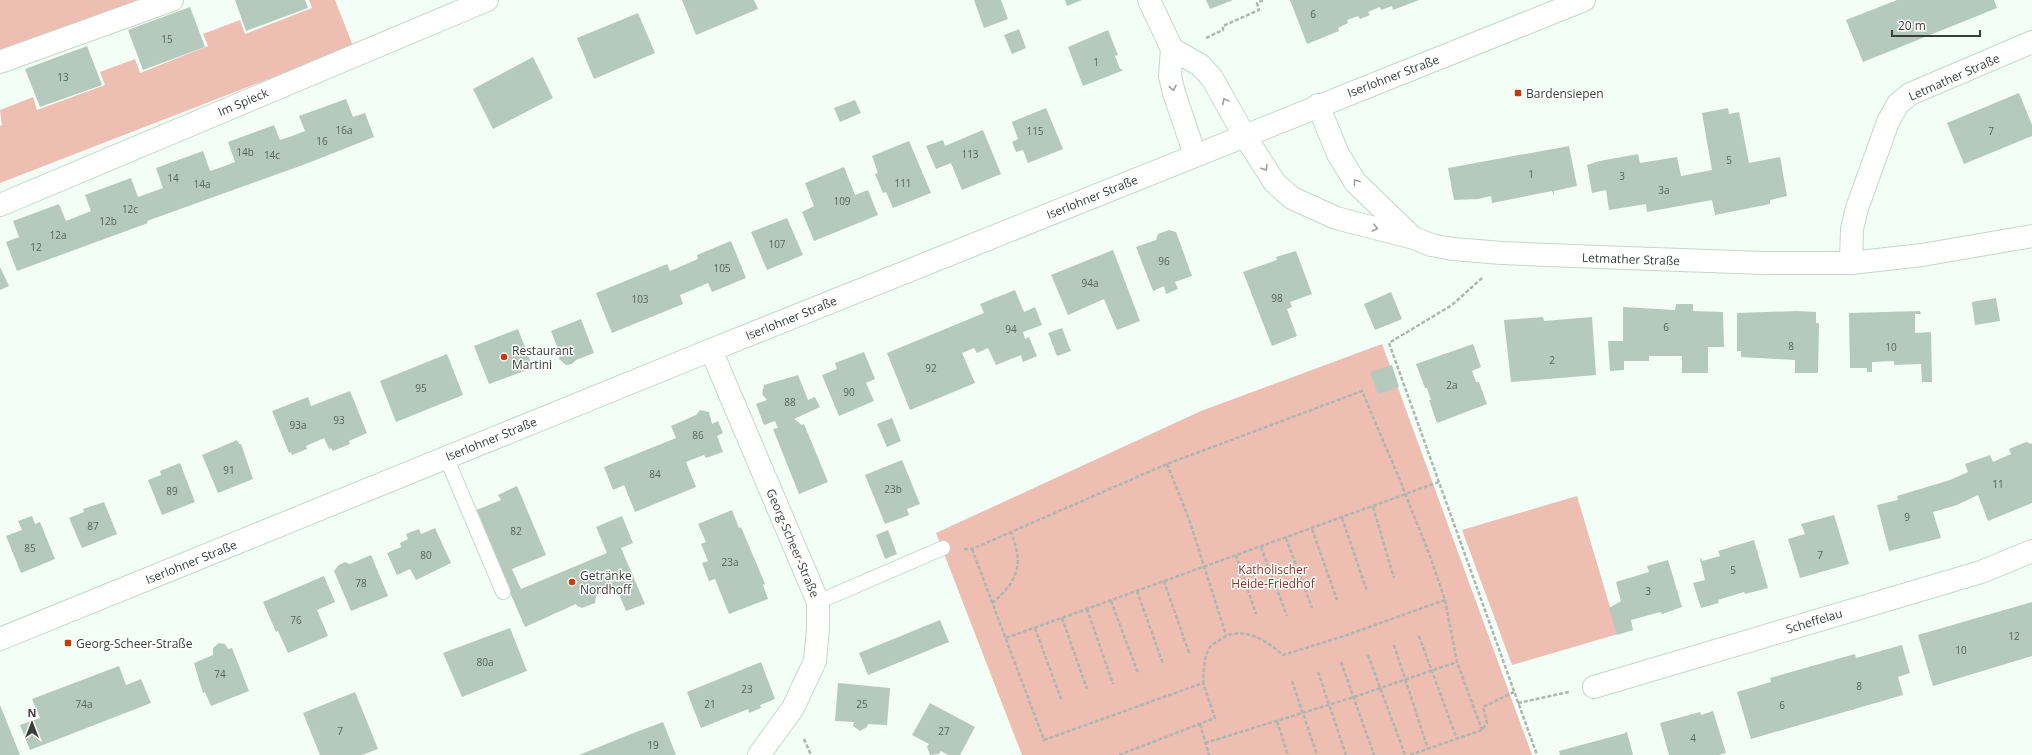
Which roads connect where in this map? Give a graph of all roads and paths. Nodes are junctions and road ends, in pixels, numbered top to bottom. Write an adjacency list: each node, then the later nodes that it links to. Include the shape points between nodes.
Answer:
1 (172, 0): 8 (street)
2 (487, 0): 12 (street, Im Spieck)
3 (1149, 0): 7 (street)
4 (1263, 0): 7 (path, via 1257,2 1259,10 1223,26 1223,30)
5 (1584, 0): 9 (street, Iserlohner Straße)
6 (2032, 42): 15 (street, Letmather Straße, via 1910,94 1898,104 1888,122 1857,208 1852,228)
7 (1172, 49): 10 (street, Letmather Straße, one-way to 7, via 1212,78 1200,65); 11 (street, one-way to 11, via 1170,76)
8 (0, 62)
9 (1318, 105): 10 (street, Iserlohner Straße); 14 (street, Letmather Straße, one-way to 9, via 1372,201 1355,182 1338,154)
10 (1244, 135): 11 (street, Iserlohner Straße); 14 (street, Letmather Straße, one-way to 14, via 1274,183 1292,198 1336,218)
11 (1195, 155): 17 (street, Iserlohner Straße)
12 (0, 205)
13 (2032, 236): 15 (street, Letmather Straße, via 1922,255)
14 (1414, 238): 15 (street, Letmather Straße, via 1431,245 1453,249 1502,253 1724,262)
15 (1851, 263)
16 (1485, 276): 20 (path, via 1452,305 1389,343)
17 (711, 350): 18 (street, Iserlohner Straße); 41 (street, Georg-Scheer-Straße)
18 (446, 457): 37 (lane); 52 (street, Iserlohner Straße)
19 (1167, 464): 21 (path, via 1362,391); 25 (path); 32 (path)
20 (1439, 482): 21 (path); 69 (path)
21 (1406, 495): 22 (path); 39 (path)
22 (1373, 507): 23 (path); 33 (path)
23 (1342, 518): 24 (path); 36 (path)
24 (1312, 528): 26 (path); 38 (path)
25 (1011, 533): 29 (path); 42 (path, via 1018,554 1016,573 1008,589)
26 (1286, 538): 27 (path); 43 (path)
27 (1261, 547): 31 (path); 46 (path)
28 (943, 548): 29 (path); 41 (lane)
29 (972, 549): 42 (path)
30 (2032, 551): 66 (street, Scheffelau, via 1981,572)
31 (1236, 556): 32 (path); 45 (path)
32 (1205, 567): 34 (path); 49 (path)
33 (1394, 578)
34 (1164, 582): 35 (path); 54 (path)
35 (1137, 591): 40 (path); 58 (path)
36 (1367, 591)
37 (503, 592)
38 (1336, 600)
39 (1445, 600): 49 (path, via 1282,655 1268,642 1252,635); 57 (path)
40 (1111, 601): 44 (path); 61 (path)
41 (818, 602): 81 (street, Georg-Scheer-Straße, via 815,661 793,708)
42 (992, 602): 51 (path)
43 (1312, 608)
44 (1087, 609): 47 (path); 65 (path)
45 (1256, 614)
46 (1287, 616)
47 (1062, 618): 48 (path); 68 (path)
48 (1035, 628): 51 (path); 71 (path)
49 (1226, 635): 64 (path, via 1210,647)
50 (1419, 636): 59 (path)
51 (1006, 638): 64 (path, via 1044,740)
52 (0, 639)
53 (1394, 645): 62 (path)
54 (1189, 653)
55 (1368, 656): 67 (path)
56 (1341, 662): 70 (path)
57 (1457, 662): 59 (path); 77 (path)
58 (1163, 664)
59 (1432, 671): 62 (path); 78 (path)
60 (1318, 672): 73 (path)
61 (1138, 673)
62 (1406, 679): 67 (path); 80 (path)
63 (1292, 682): 74 (path)
64 (1203, 683): 76 (path, via 1215,718)
65 (1113, 684)
66 (1594, 687): 72 (path)
67 (1381, 688): 70 (path); 88 (path)
68 (1087, 689)
69 (1514, 692): 72 (path); 77 (path, via 1483,708 1487,723)
70 (1354, 697): 73 (path); 87 (path)
71 (1061, 699)
72 (1518, 703): 90 (path)
73 (1329, 704): 74 (path); 86 (path)
74 (1302, 713): 75 (path); 85 (path)
75 (1277, 721): 79 (path); 84 (path)
76 (1200, 724): 79 (path); 82 (path)
77 (1482, 730): 78 (path)
78 (1456, 739): 80 (path)
79 (1205, 743): 83 (path)
80 (1428, 749): 89 (path)
81 (759, 755)
82 (1119, 755)
83 (1209, 755)
84 (1288, 755)
85 (1317, 755)
86 (1346, 755)
87 (1374, 755)
88 (1405, 755)
89 (1410, 755)
90 (1537, 755)

